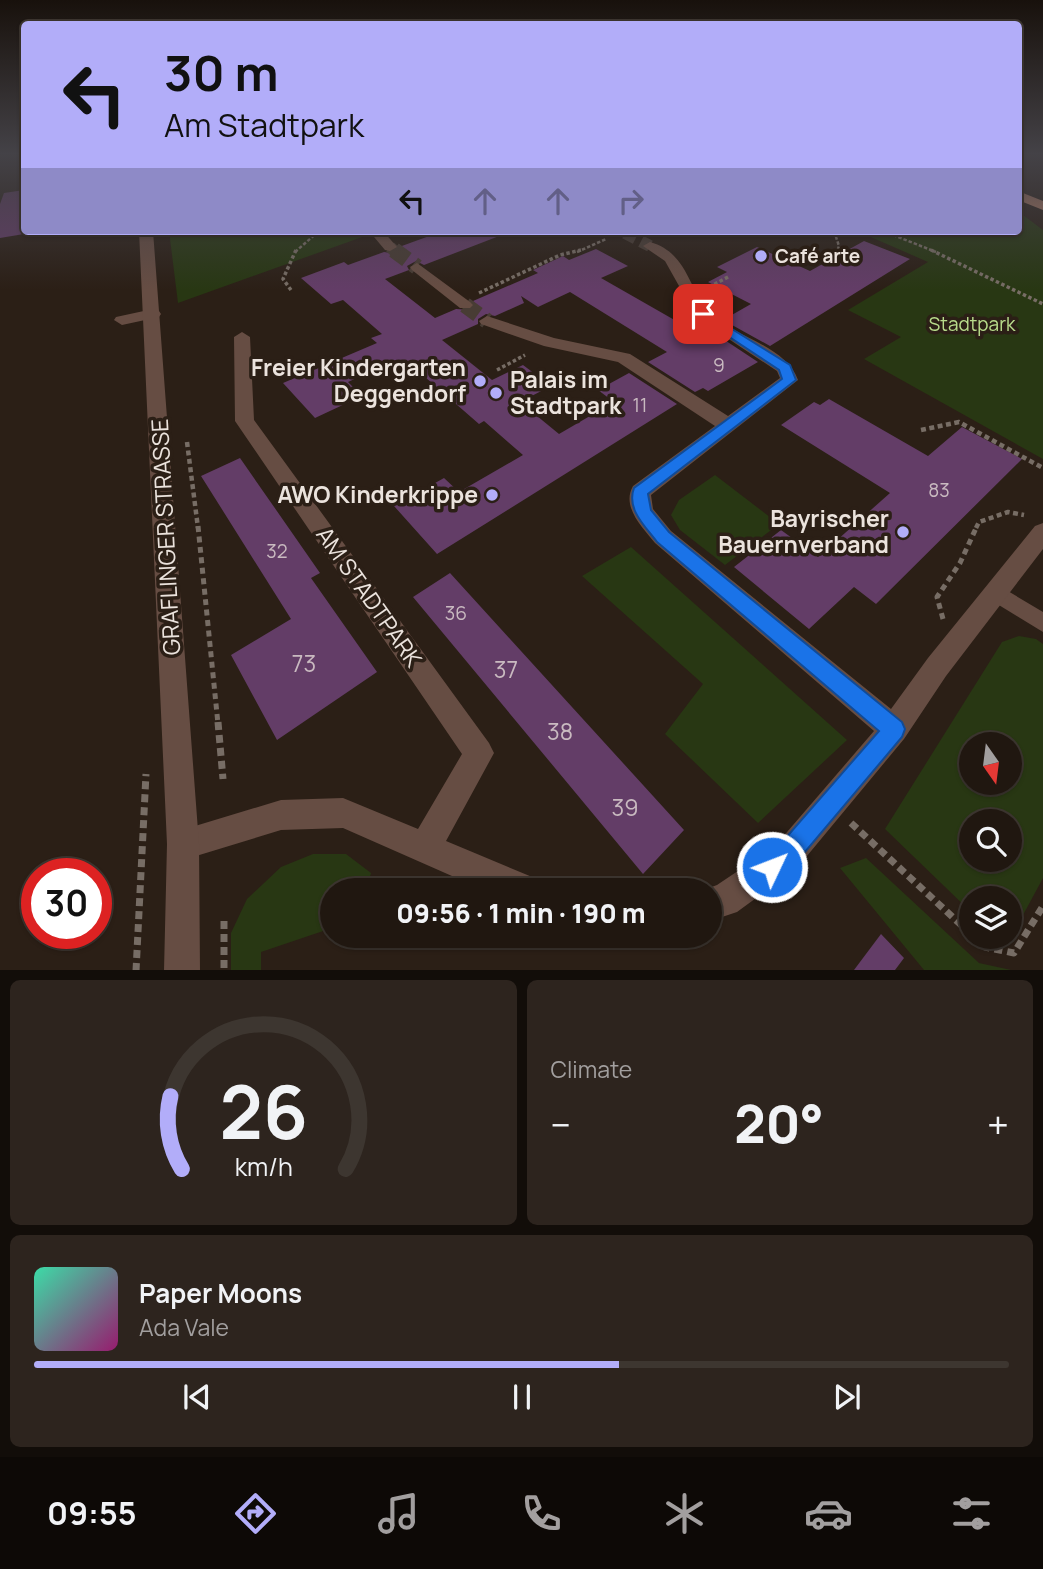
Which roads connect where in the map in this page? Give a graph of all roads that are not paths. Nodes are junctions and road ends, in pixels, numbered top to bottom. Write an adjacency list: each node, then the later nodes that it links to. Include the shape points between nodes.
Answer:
1 (146, 235): 7 (street, GRAFLINGER STRASSE)
2 (380, 235): 4 (street)
3 (650, 246): 11 (street, via 671,258 703,314 785,368 789,380)
4 (390, 247)
5 (416, 267): 6 (street)
6 (462, 303)
7 (153, 314): 8 (street); 16 (street, GRAFLINGER STRASSE)
8 (122, 320)
9 (487, 321): 11 (street, via 550,342 624,358)
10 (242, 337): 17 (street, AM STADTPARK, via 240,393 245,421 479,753)
11 (729, 426): 15 (street, via 640,492 643,512 663,537)
12 (1043, 532): 13 (street)
13 (996, 593): 14 (lane); 15 (street)
14 (1043, 623)
15 (894, 729): 19 (street, via 786,857)
16 (183, 844): 17 (street, via 281,815 343,813); 20 (street, GRAFLINGER STRASSE)
17 (425, 847): 18 (street)
18 (495, 878)
19 (722, 901)
20 (182, 970)

